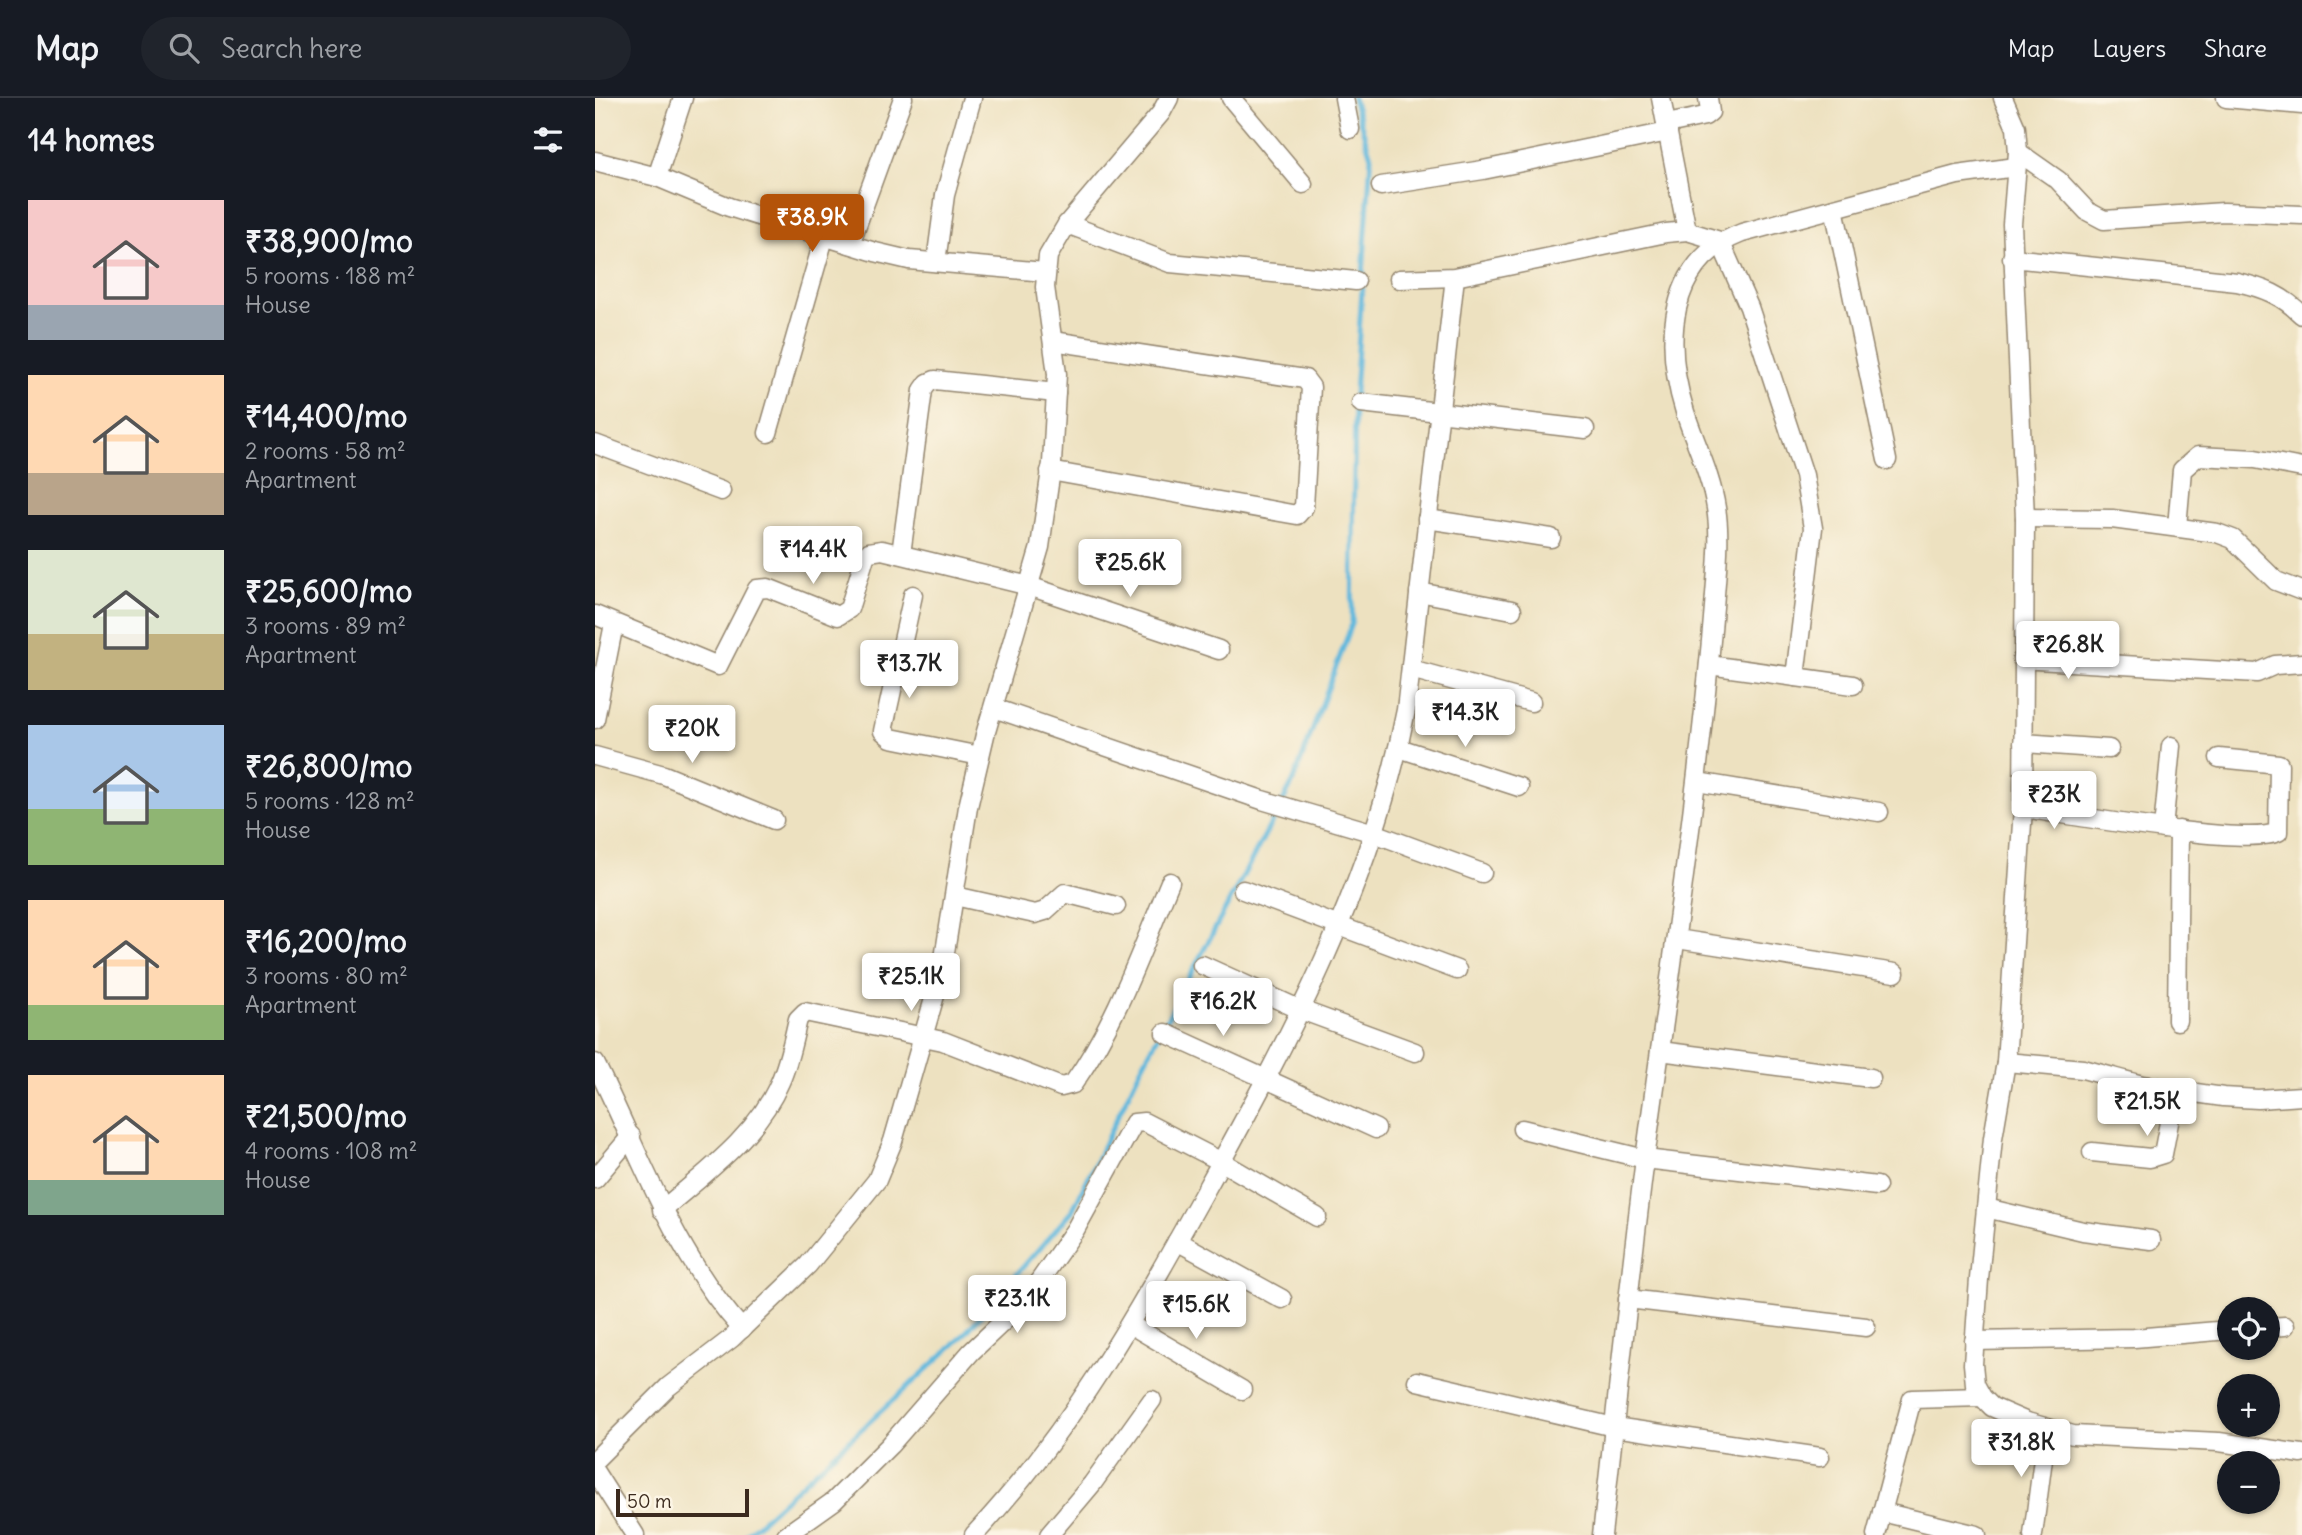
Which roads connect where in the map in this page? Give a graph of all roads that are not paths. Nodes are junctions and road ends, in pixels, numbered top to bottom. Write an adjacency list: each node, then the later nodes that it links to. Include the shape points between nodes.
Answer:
1 (683, 98): 16 (street)
2 (903, 98): 25 (street)
3 (972, 98): 27 (street, via 945,195)
4 (1169, 98): 21 (street)
5 (1231, 98): 17 (street)
6 (1344, 98): 13 (street)
7 (1661, 98): 12 (street)
8 (1707, 98): 12 (street, via 1710,112 1705,116)
9 (2003, 98): 14 (street, via 2016,128)
10 (2226, 98): 11 (street)
11 (2302, 105)
12 (1668, 128): 18 (street, via 1483,170); 22 (street)
13 (1350, 129)
14 (2017, 159): 19 (street); 20 (street, via 2064,185 2087,211 2103,220 2224,212); 26 (street)
15 (595, 161): 16 (street)
16 (657, 177): 23 (street)
17 (1303, 184)
18 (1381, 186)
19 (1834, 208): 24 (street); 40 (street)
20 (2302, 215)
21 (1067, 224): 28 (street, via 1057,237); 31 (street, via 1170,263)
22 (1687, 231): 24 (street); 29 (street)
23 (824, 238): 25 (street); 38 (street)
24 (1720, 241): 59 (street, via 1681,289 1674,346 1684,408 1716,508 1717,578); 61 (street, via 1749,307 1811,504 1813,528)
25 (850, 244): 27 (street, via 909,260)
26 (2012, 258): 32 (street, via 2266,288 2288,300); 44 (street)
27 (936, 262): 28 (street)
28 (1045, 272): 33 (street)
29 (1455, 277): 30 (street); 36 (street)
30 (1399, 279)
31 (1356, 281)
32 (2302, 315)
33 (1053, 341): 34 (street); 42 (street, via 1305,379 1311,387 1304,507 1297,515)
34 (1056, 393): 42 (street); 48 (street, via 935,380 928,383 923,390)
35 (1361, 403): 36 (street)
36 (1442, 411): 37 (street); 45 (street)
37 (1585, 429)
38 (768, 433)
39 (595, 444): 43 (street)
40 (1887, 460)
41 (2302, 468): 46 (street, via 2255,459 2198,456 2182,470)
42 (1050, 471): 49 (street, via 1040,547)
43 (721, 491)
44 (2025, 518): 46 (street); 57 (street)
45 (1427, 519): 47 (street); 51 (street)
46 (2165, 525): 50 (street, via 2234,539 2276,581)
47 (1551, 538)
48 (901, 554): 49 (street); 55 (street, via 869,552 844,615 768,588 757,589 718,666)
49 (1029, 586): 56 (street); 64 (street)
50 (2302, 591)
51 (1419, 592): 53 (street); 60 (street)
52 (913, 595): 71 (street, via 883,731 891,738)
53 (1512, 610)
54 (595, 615): 55 (street)
55 (614, 624): 65 (street)
56 (1219, 650)
57 (2022, 659): 58 (street, via 2257,673 2275,665); 66 (street)
58 (2302, 663)
59 (1709, 665): 61 (street); 73 (street)
60 (1411, 670): 63 (street); 68 (street)
61 (1795, 677): 62 (street)
62 (1853, 685)
63 (1531, 702)
64 (993, 708): 71 (street); 79 (street, via 1262,800)
65 (595, 719)
66 (2022, 743): 69 (street); 75 (street)
67 (2171, 746): 78 (street)
68 (1399, 748): 74 (street); 79 (street)
69 (2109, 750)
70 (595, 756): 77 (street, via 687,783)
71 (980, 756): 83 (street)
72 (2219, 758): 78 (street, via 2279,764 2278,832 2236,835)
73 (1696, 782): 76 (street); 86 (street)
74 (1519, 787)
75 (2023, 808): 78 (street); 96 (street)
76 (1879, 812)
77 (774, 820)
78 (2171, 829): 91 (street)
79 (1374, 833): 80 (street); 85 (street)
80 (1482, 873)
81 (1170, 882): 93 (street, via 1113,1016 1073,1084 1061,1087)
82 (1243, 890): 85 (street)
83 (955, 896): 84 (street, via 1035,914 1065,893); 93 (street)
84 (1116, 906)
85 (1338, 926): 88 (street); 90 (street)
86 (1677, 939): 89 (street); 94 (street)
87 (1202, 965): 90 (street)
88 (1457, 970)
89 (1895, 973)
90 (1301, 1010): 95 (street); 99 (street)
91 (2177, 1021)
92 (1165, 1033): 99 (street)
93 (925, 1037): 111 (street, via 801,1014 787,1065 762,1114 739,1141); 119 (street, via 877,1180 808,1265)
94 (1660, 1051): 98 (street); 106 (street)
95 (1415, 1052)
96 (2006, 1062): 100 (street, via 2091,1072); 110 (street)
97 (595, 1063): 104 (street)
98 (1871, 1078)
99 (1266, 1079): 102 (street); 107 (street)
100 (2175, 1091): 101 (street, via 2258,1099); 105 (street, via 2163,1154 2150,1158)
101 (2302, 1096)
102 (1376, 1129)
103 (1522, 1129): 106 (street)
104 (631, 1136): 108 (street); 111 (street)
105 (2092, 1152)
106 (1645, 1159): 109 (street); 116 (street)
107 (1222, 1162): 112 (street); 114 (street); 134 (street, via 1144,1122 1134,1123 1075,1230 1026,1300 971,1352 834,1501)
108 (596, 1176)
109 (1877, 1186)
110 (1986, 1208): 113 (street, via 2083,1231); 121 (street)
111 (662, 1210): 119 (street, via 701,1280)
112 (1317, 1217)
113 (2151, 1240)
114 (1177, 1241): 115 (street); 117 (street)
115 (1282, 1299)
116 (1628, 1299): 118 (street); 126 (street)
117 (1131, 1325): 123 (street); 135 (street, via 1059,1436)
118 (1866, 1327)
119 (742, 1329): 130 (street, via 668,1387)
120 (2217, 1331): 121 (street, via 2134,1338)
121 (1974, 1341): 124 (street, via 1975,1384)
122 (1417, 1381): 126 (street)
123 (1242, 1390)
124 (1982, 1397): 127 (street, via 1992,1407); 132 (street, via 1912,1399)
125 (1152, 1400): 136 (street)
126 (1614, 1427): 129 (street); 137 (street)
127 (2047, 1428): 128 (street, via 2073,1435 2219,1442); 140 (street)
128 (2302, 1454)
129 (1820, 1457)
130 (595, 1460)
131 (595, 1472): 133 (street)
132 (1882, 1512): 138 (street); 139 (street)
133 (635, 1535)
134 (786, 1535)
135 (974, 1535)
136 (1049, 1535)
137 (1602, 1535)
138 (1876, 1535)
139 (1977, 1535)
140 (2033, 1535)

